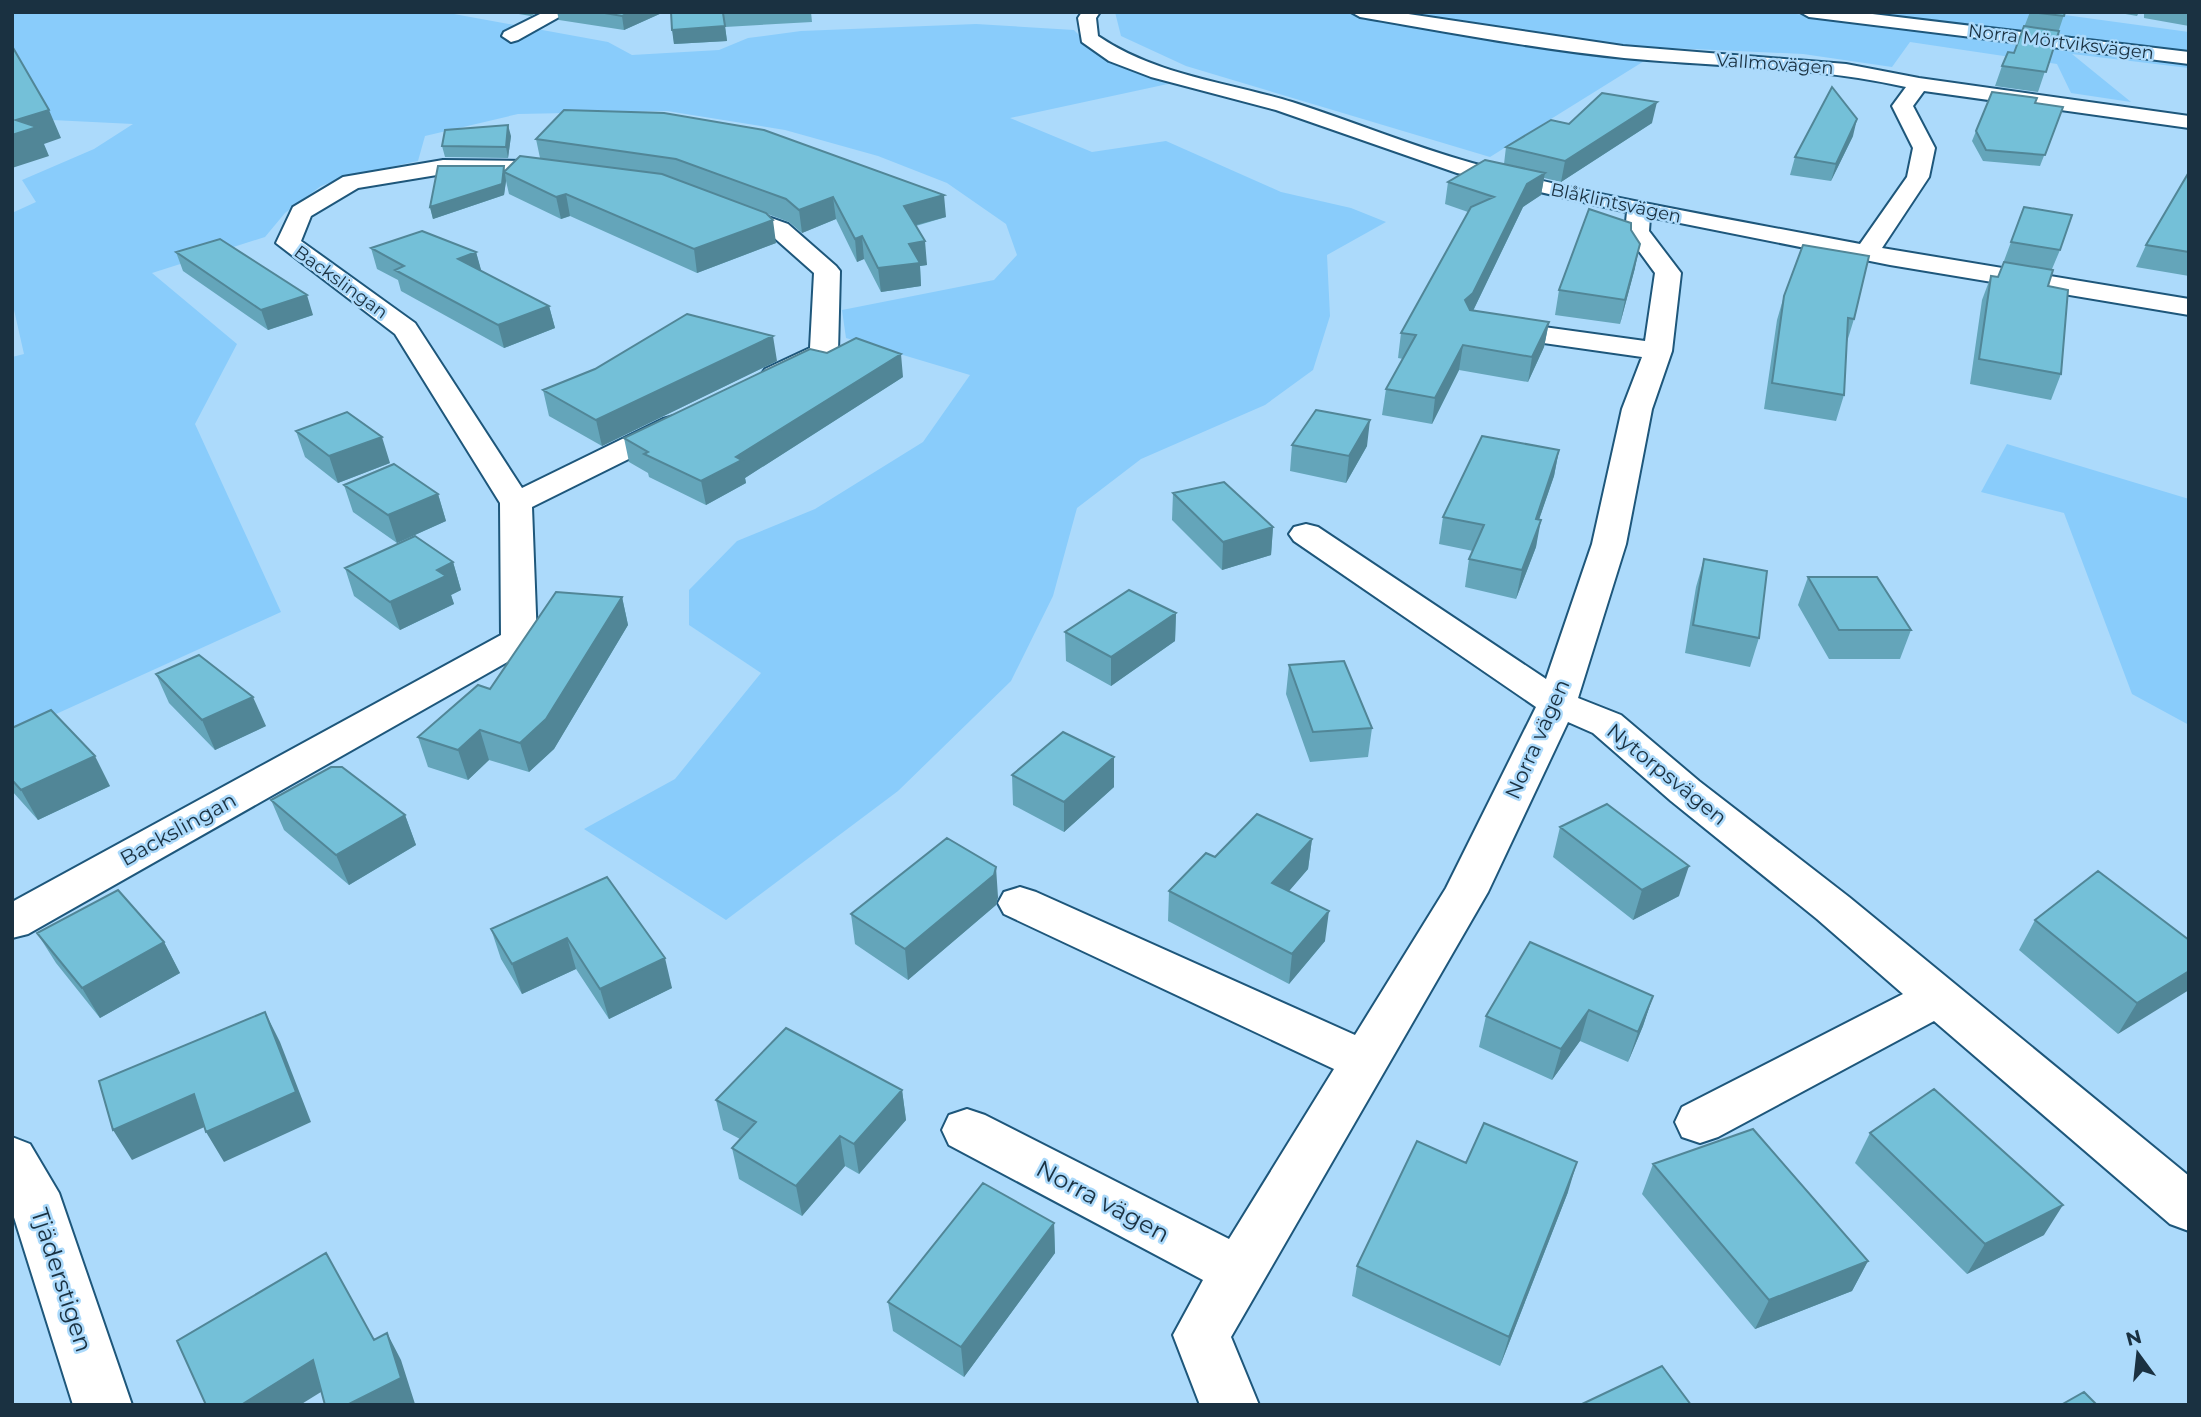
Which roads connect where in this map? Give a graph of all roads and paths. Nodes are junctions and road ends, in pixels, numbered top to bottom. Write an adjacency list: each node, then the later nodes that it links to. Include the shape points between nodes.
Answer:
1 (559, 12): 5 (street)
2 (1091, 12): 11 (street, Blåklintsvägen, via 1087,18 1089,38 1116,57 1158,73 1283,106 1465,168)
3 (1360, 12): 7 (street, Vallmovägen, via 1620,51 1817,65)
4 (1809, 12): 6 (street, Norra Mörtviksvägen)
5 (511, 36)
6 (2189, 58)
7 (1919, 85): 8 (street, Vallmovägen); 12 (street, via 1902,106 1924,148 1918,177)
8 (2189, 122)
9 (580, 175): 18 (street, Backslingan, via 528,168 443,166 351,182 300,212 288,243 405,330)
10 (707, 201): 16 (street, via 779,229 827,271 824,352)
11 (1639, 208): 12 (street, Blåklintsvägen); 15 (street, Norra vägen, via 1637,232 1668,272)
12 (1867, 253): 13 (street, Blåklintsvägen)
13 (2189, 307)
14 (1477, 326): 15 (street)
15 (1658, 351): 20 (street, Norra vägen, via 1637,409 1609,544)
16 (750, 388)
17 (701, 412): 18 (street)
18 (516, 503): 22 (street, Backslingan, via 519,639)
19 (1306, 534): 20 (street, Nytorpsvägen)
20 (1557, 704): 23 (street, Nytorpsvägen, via 1607,724); 24 (street, Norra vägen, via 1466,892)
21 (1020, 903): 24 (street)
22 (12, 922)
23 (1938, 997): 25 (street); 28 (street, Nytorpsvägen)
24 (1364, 1061): 29 (street, Norra vägen)
25 (1700, 1122)
26 (967, 1130): 29 (street, Norra vägen)
27 (12, 1158): 30 (street, Tjäderstigen, via 33,1193)
28 (2189, 1208)
29 (1240, 1272): 31 (street, Norra vägen, via 1201,1335)
30 (103, 1405)
31 (1230, 1405)

